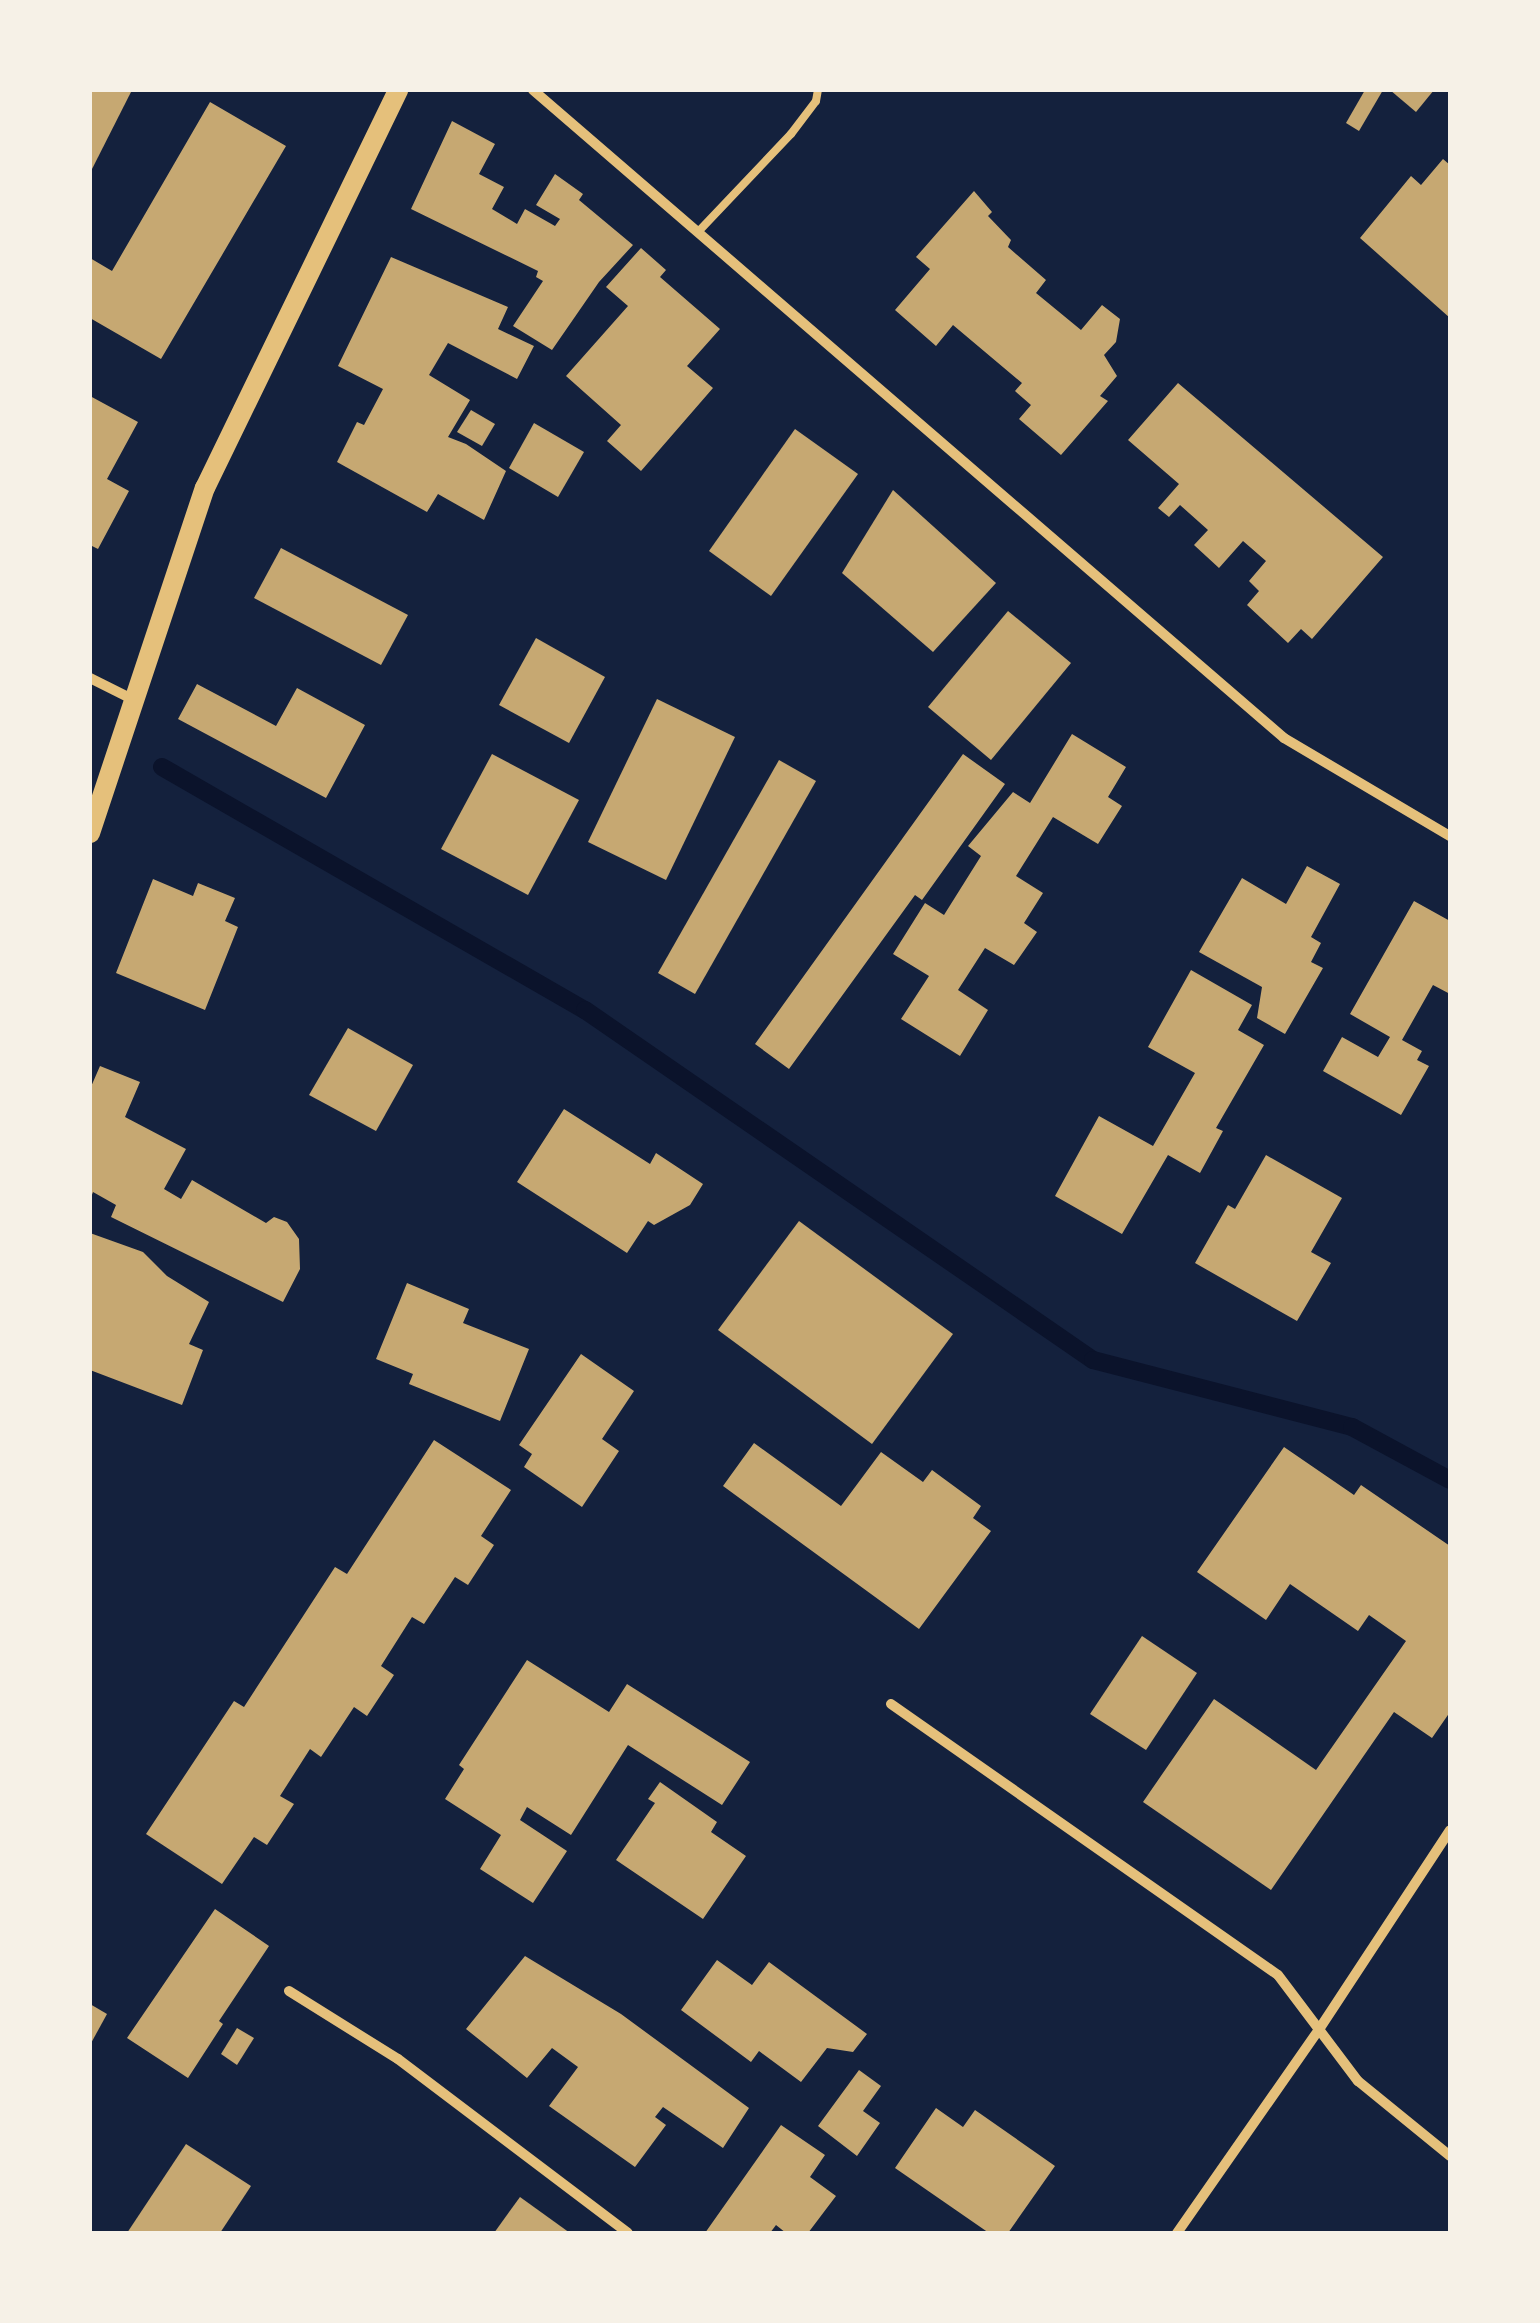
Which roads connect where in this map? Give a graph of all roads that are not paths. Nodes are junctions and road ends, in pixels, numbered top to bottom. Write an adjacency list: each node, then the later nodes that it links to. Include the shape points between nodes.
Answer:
1 (398, 90): 6 (main road, via 204,488)
2 (532, 90): 4 (street)
3 (818, 90): 4 (lane, via 792,134)
4 (698, 232): 8 (street, via 1284,738)
5 (90, 678): 6 (street)
6 (132, 699): 7 (main road)
7 (90, 833)
8 (1450, 836)
9 (891, 1704): 12 (street, via 1278,1975)
10 (1450, 1830): 12 (street)
11 (289, 1992): 14 (street, via 398,2060)
12 (1318, 2031): 13 (street, via 1358,2081); 15 (street)
13 (1450, 2156)
14 (628, 2233)
15 (1176, 2233)

